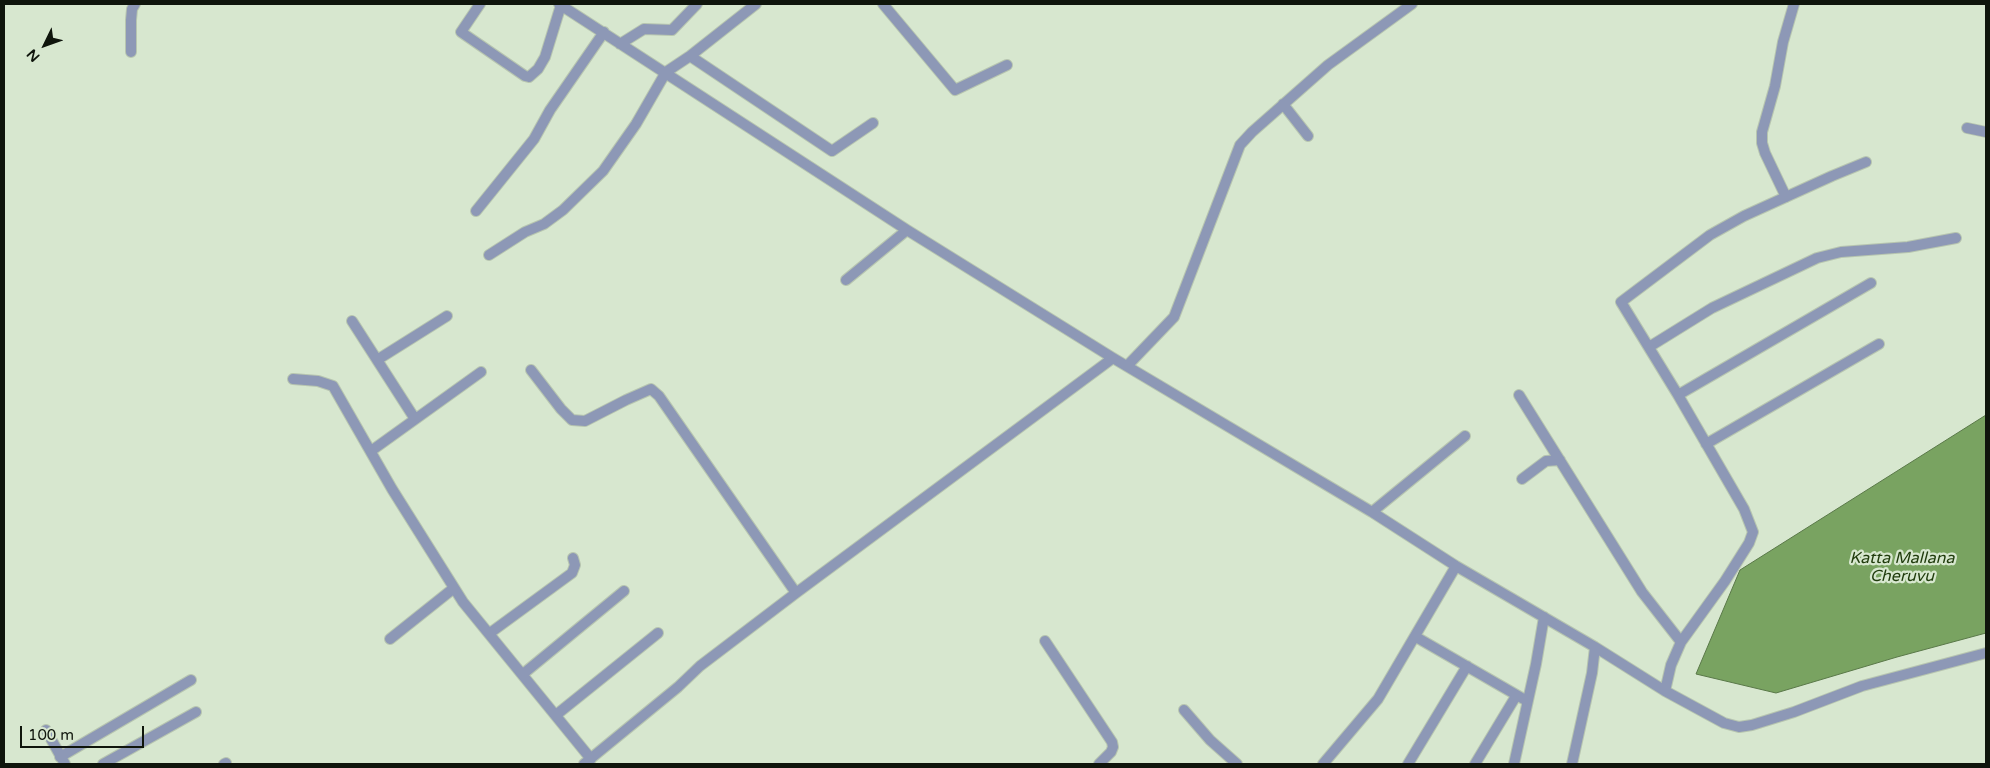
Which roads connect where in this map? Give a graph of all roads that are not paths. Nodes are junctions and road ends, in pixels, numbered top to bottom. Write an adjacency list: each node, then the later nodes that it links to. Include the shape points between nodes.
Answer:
1 (480, 4): 2 (street, via 461,32 528,76 545,57)
2 (560, 4): 9 (street)
3 (697, 4): 10 (street, via 672,30 644,29)
4 (756, 4): 12 (street)
5 (883, 4): 13 (street, via 955,90)
6 (1412, 4): 15 (street, via 1328,65)
7 (1794, 4): 21 (street, via 1762,132 1765,153)
8 (132, 5): 11 (street)
9 (604, 32): 10 (street); 22 (street, via 534,139)
10 (620, 44): 14 (street)
11 (131, 52)
12 (690, 56): 14 (street); 16 (street, via 832,151)
13 (1007, 65)
14 (666, 72): 23 (street); 25 (street, via 636,124 603,170 563,210)
15 (1283, 104): 19 (street); 34 (street, via 1240,145 1174,317)
16 (872, 124)
17 (1967, 128): 18 (street)
18 (1986, 132)
19 (1308, 136)
20 (1866, 162): 21 (street)
21 (1786, 198): 31 (street, via 1710,235 1621,302)
22 (476, 210)
23 (907, 230): 26 (street); 32 (street)
24 (1956, 238): 31 (street, via 1841,252 1817,258 1712,308)
25 (489, 255)
26 (846, 280)
27 (1871, 283): 39 (street)
28 (446, 316): 33 (street)
29 (352, 321): 33 (street)
30 (1879, 344): 42 (street)
31 (1649, 347): 39 (street)
32 (1113, 358): 34 (street); 51 (street)
33 (377, 360): 40 (street)
34 (1127, 366): 46 (street)
35 (531, 370): 51 (street, via 572,420 585,420 651,389)
36 (481, 372): 40 (street)
37 (293, 379): 43 (street, via 333,386)
38 (1520, 395): 44 (street)
39 (1678, 395): 42 (street)
40 (416, 419): 43 (street)
41 (1465, 436): 46 (street)
42 (1706, 444): 58 (street, via 1754,532 1725,581)
43 (371, 451): 49 (street)
44 (1560, 460): 45 (street, via 1546,461); 58 (street, via 1642,592)
45 (1522, 479)
46 (1372, 512): 48 (street)
47 (573, 558): 53 (street, via 572,572)
48 (1456, 566): 52 (street); 55 (street)
49 (454, 588): 53 (street); 56 (street)
50 (624, 591): 62 (street)
51 (796, 593): 72 (street, via 700,666)
52 (1544, 617): 59 (street); 66 (street)
53 (490, 633): 62 (street)
54 (658, 633): 69 (street)
55 (1416, 637): 61 (street); 73 (street, via 1378,699)
56 (390, 639)
57 (1045, 640): 75 (street, via 1112,742 1111,752)
58 (1681, 642): 64 (street)
59 (1595, 647): 64 (street); 80 (street)
60 (1986, 653): 64 (street, via 1862,686 1746,726 1724,723)
61 (1467, 666): 65 (street); 77 (street)
62 (523, 674): 69 (street)
63 (191, 680): 71 (street)
64 (1665, 691)
65 (1516, 696): 66 (street); 78 (street)
66 (1527, 701): 79 (street)
67 (1184, 710): 76 (street)
68 (196, 712): 74 (street)
69 (556, 715): 72 (street)
70 (46, 730): 71 (street)
71 (63, 760)
72 (588, 762)
73 (1328, 763)
74 (102, 764)
75 (1099, 764)
76 (1237, 764)
77 (1408, 764)
78 (1475, 764)
79 (1514, 764)
80 (1572, 764)

